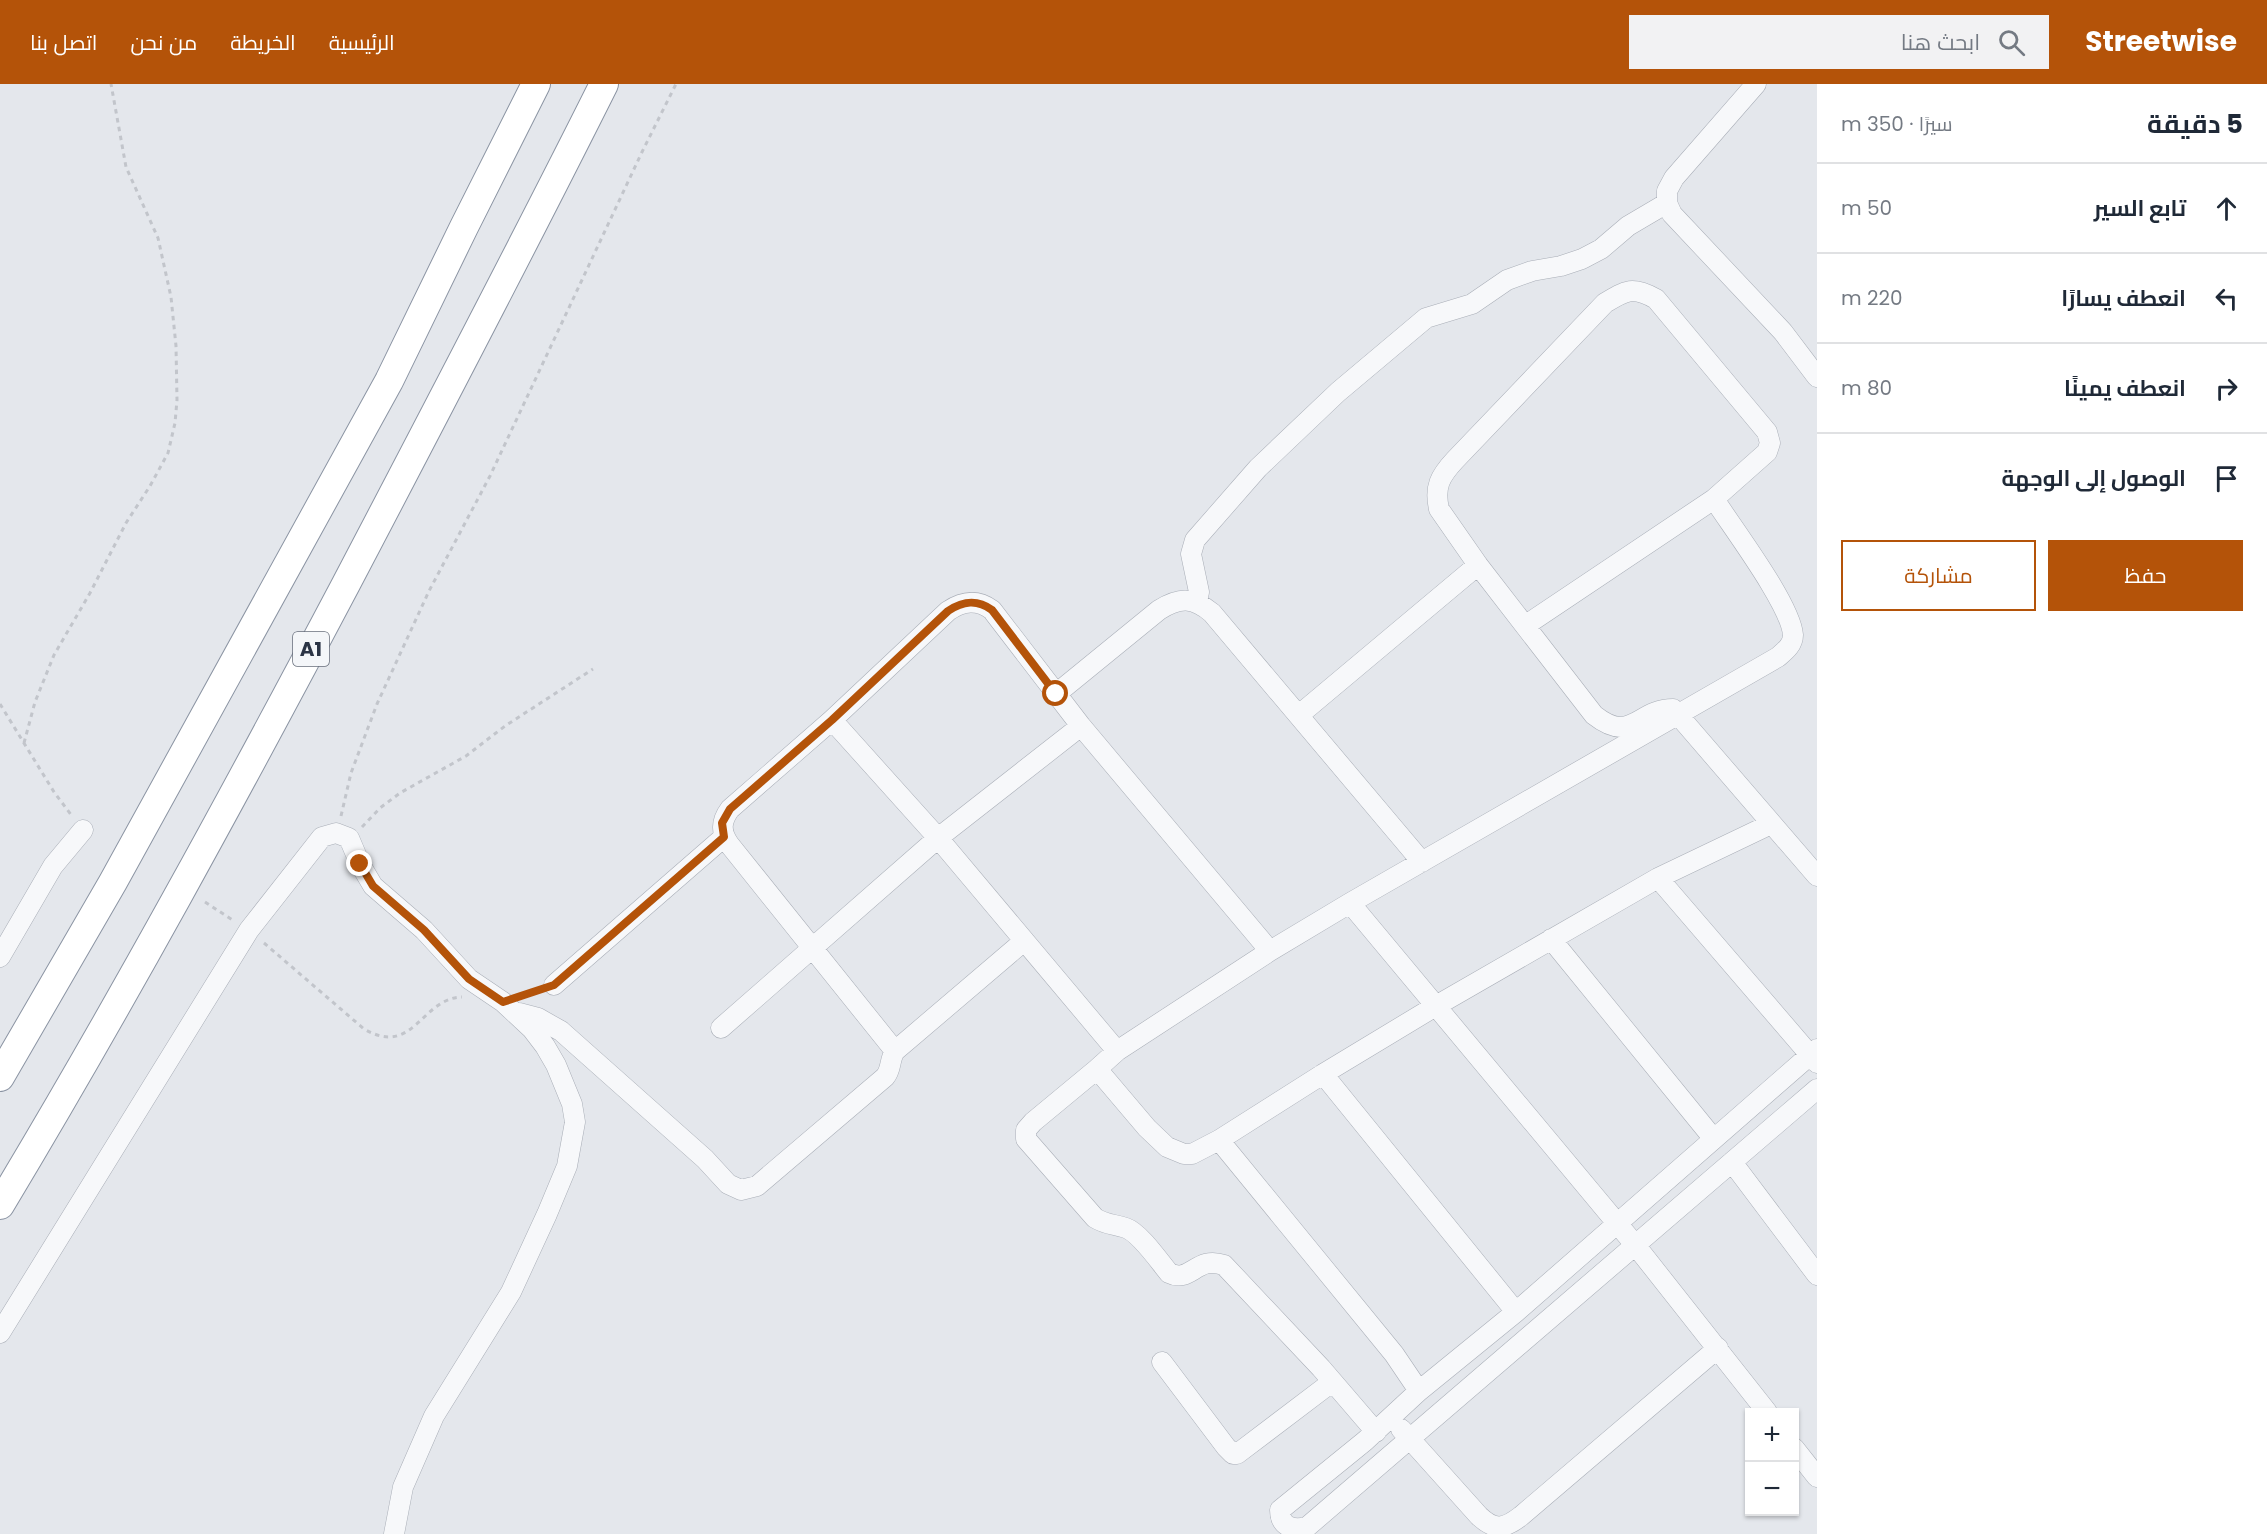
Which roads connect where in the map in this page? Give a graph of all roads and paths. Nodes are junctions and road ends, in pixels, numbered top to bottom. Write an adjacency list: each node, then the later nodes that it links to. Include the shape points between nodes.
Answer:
1 (111, 84): 19 (path, via 126,167 158,238 171,297 176,346 175,423 168,453 54,655)
2 (536, 84): 48 (highway, via 389,381 113,882)
3 (604, 84): 53 (highway, A1, via 505,282 219,824)
4 (676, 84): 22 (path, via 490,476 429,591 376,704 351,773)
5 (1756, 84): 6 (street, via 1674,177 1667,191)
6 (1667, 203): 7 (street, via 1683,227 1782,332); 10 (street, via 1582,259 1507,280 1472,304 1426,318 1408,332 1258,468 1195,540 1191,554 1199,592)
7 (1817, 377)
8 (1714, 499): 9 (street, via 1767,453 1767,432 1656,299 1643,291 1631,290 1605,303 1444,472 1437,485 1439,509); 11 (street); 15 (street, via 1783,605 1793,636 1790,646 1778,657)
9 (1478, 565): 11 (street); 16 (street)
10 (1197, 602): 13 (street, via 1186,600 1168,605); 16 (street, via 1212,614)
11 (1526, 625): 15 (street, via 1594,715 1606,724 1616,728 1630,726 1664,709)
12 (593, 669): 22 (path, via 466,756 400,793)
13 (1056, 694): 17 (street, via 992,610 983,603 970,602 948,611); 18 (street)
14 (0, 704): 19 (path)
15 (1679, 714): 20 (street); 25 (street)
16 (1299, 715): 25 (street)
17 (832, 720): 23 (street, via 730,809 722,823); 24 (street)
18 (1081, 726): 24 (street); 34 (street)
19 (24, 743): 21 (path)
20 (1770, 824): 26 (street); 27 (street)
21 (83, 830): 35 (street, via 53,866)
22 (343, 836): 30 (street, via 322,837); 39 (street, via 373,886 424,930 469,979)
23 (724, 837): 33 (street); 36 (street)
24 (938, 838): 32 (street); 33 (street)
25 (1422, 862): 29 (street)
26 (1817, 876)
27 (1658, 878): 31 (street); 43 (street)
28 (206, 903): 30 (path)
29 (1350, 903): 34 (street); 38 (street)
30 (249, 930): 37 (path, via 375,1035 399,1036 442,1001); 58 (street)
31 (1551, 939): 38 (street); 50 (street)
32 (1024, 941): 41 (street); 42 (street)
33 (812, 948): 40 (street); 41 (street)
34 (1270, 951): 42 (street)
35 (0, 957)
36 (554, 985): 39 (path)
37 (466, 997)
38 (1434, 1007): 47 (street); 54 (street)
39 (509, 1008): 44 (street, via 561,1031); 45 (street, via 545,1046)
40 (721, 1028)
41 (895, 1051): 44 (street, via 885,1077 757,1186 741,1190 728,1184)
42 (1117, 1051): 46 (street)
43 (1815, 1055): 50 (street)
44 (591, 1059): 45 (street)
45 (556, 1065): 71 (street, via 575,1122 567,1166 511,1292 434,1416 403,1487)
46 (1097, 1069): 51 (street, via 1167,1147 1192,1154); 61 (street, via 1033,1122 1026,1130 1026,1139 1095,1218 1135,1233 1169,1273 1176,1277 1203,1264 1224,1265)
47 (1323, 1074): 51 (street); 57 (street)
48 (0, 1077)
49 (1817, 1089): 52 (street)
50 (1713, 1138): 54 (street)
51 (1219, 1140): 62 (street, via 1394,1354)
52 (1732, 1162): 55 (street); 56 (street)
53 (0, 1204)
54 (1617, 1223): 55 (street); 57 (street)
55 (1636, 1246): 59 (street); 66 (street)
56 (1817, 1275)
57 (1516, 1312): 62 (street)
58 (0, 1333)
59 (1718, 1348): 63 (street); 66 (street, via 1521,1516 1498,1528 1479,1516)
60 (1162, 1362): 61 (street, via 1233,1454)
61 (1332, 1382): 65 (street)
62 (1419, 1391): 64 (street)
63 (1763, 1408)
64 (1391, 1418): 65 (street); 66 (street)
65 (1376, 1432): 69 (street)
66 (1409, 1438): 70 (street)
67 (1799, 1454): 68 (street)
68 (1817, 1477)
69 (1317, 1481): 70 (street); 70 (street, via 1280,1510 1280,1516 1296,1530 1307,1527)
70 (1334, 1502)
71 (394, 1534)

